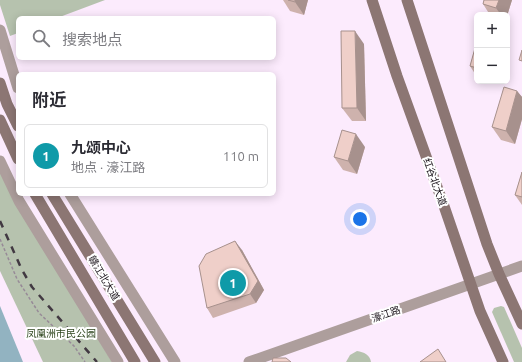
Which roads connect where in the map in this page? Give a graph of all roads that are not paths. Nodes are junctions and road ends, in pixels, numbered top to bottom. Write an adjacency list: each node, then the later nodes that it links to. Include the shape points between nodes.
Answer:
1 (372, 0): 17 (main road, 红谷北大道)
2 (407, 0): 16 (main road)
3 (0, 30): 4 (street)
4 (16, 82)
5 (0, 83): 7 (main road)
6 (0, 120): 8 (main road)
7 (16, 122)
8 (16, 154)
9 (0, 162): 10 (street)
10 (16, 195)
11 (17, 196): 19 (street)
12 (36, 196): 20 (main road, 赣江北大道)
13 (53, 196): 21 (main road, 赣江北大道)
14 (71, 196): 22 (street)
15 (522, 266): 16 (street, 濠江路)
16 (499, 274): 17 (street, 濠江路); 18 (main road)
17 (471, 284): 23 (street, 濠江路); 24 (main road, 红谷北大道)
18 (522, 324)
19 (118, 362)
20 (135, 362)
21 (155, 362)
22 (175, 362)
23 (249, 362)
24 (503, 362)

